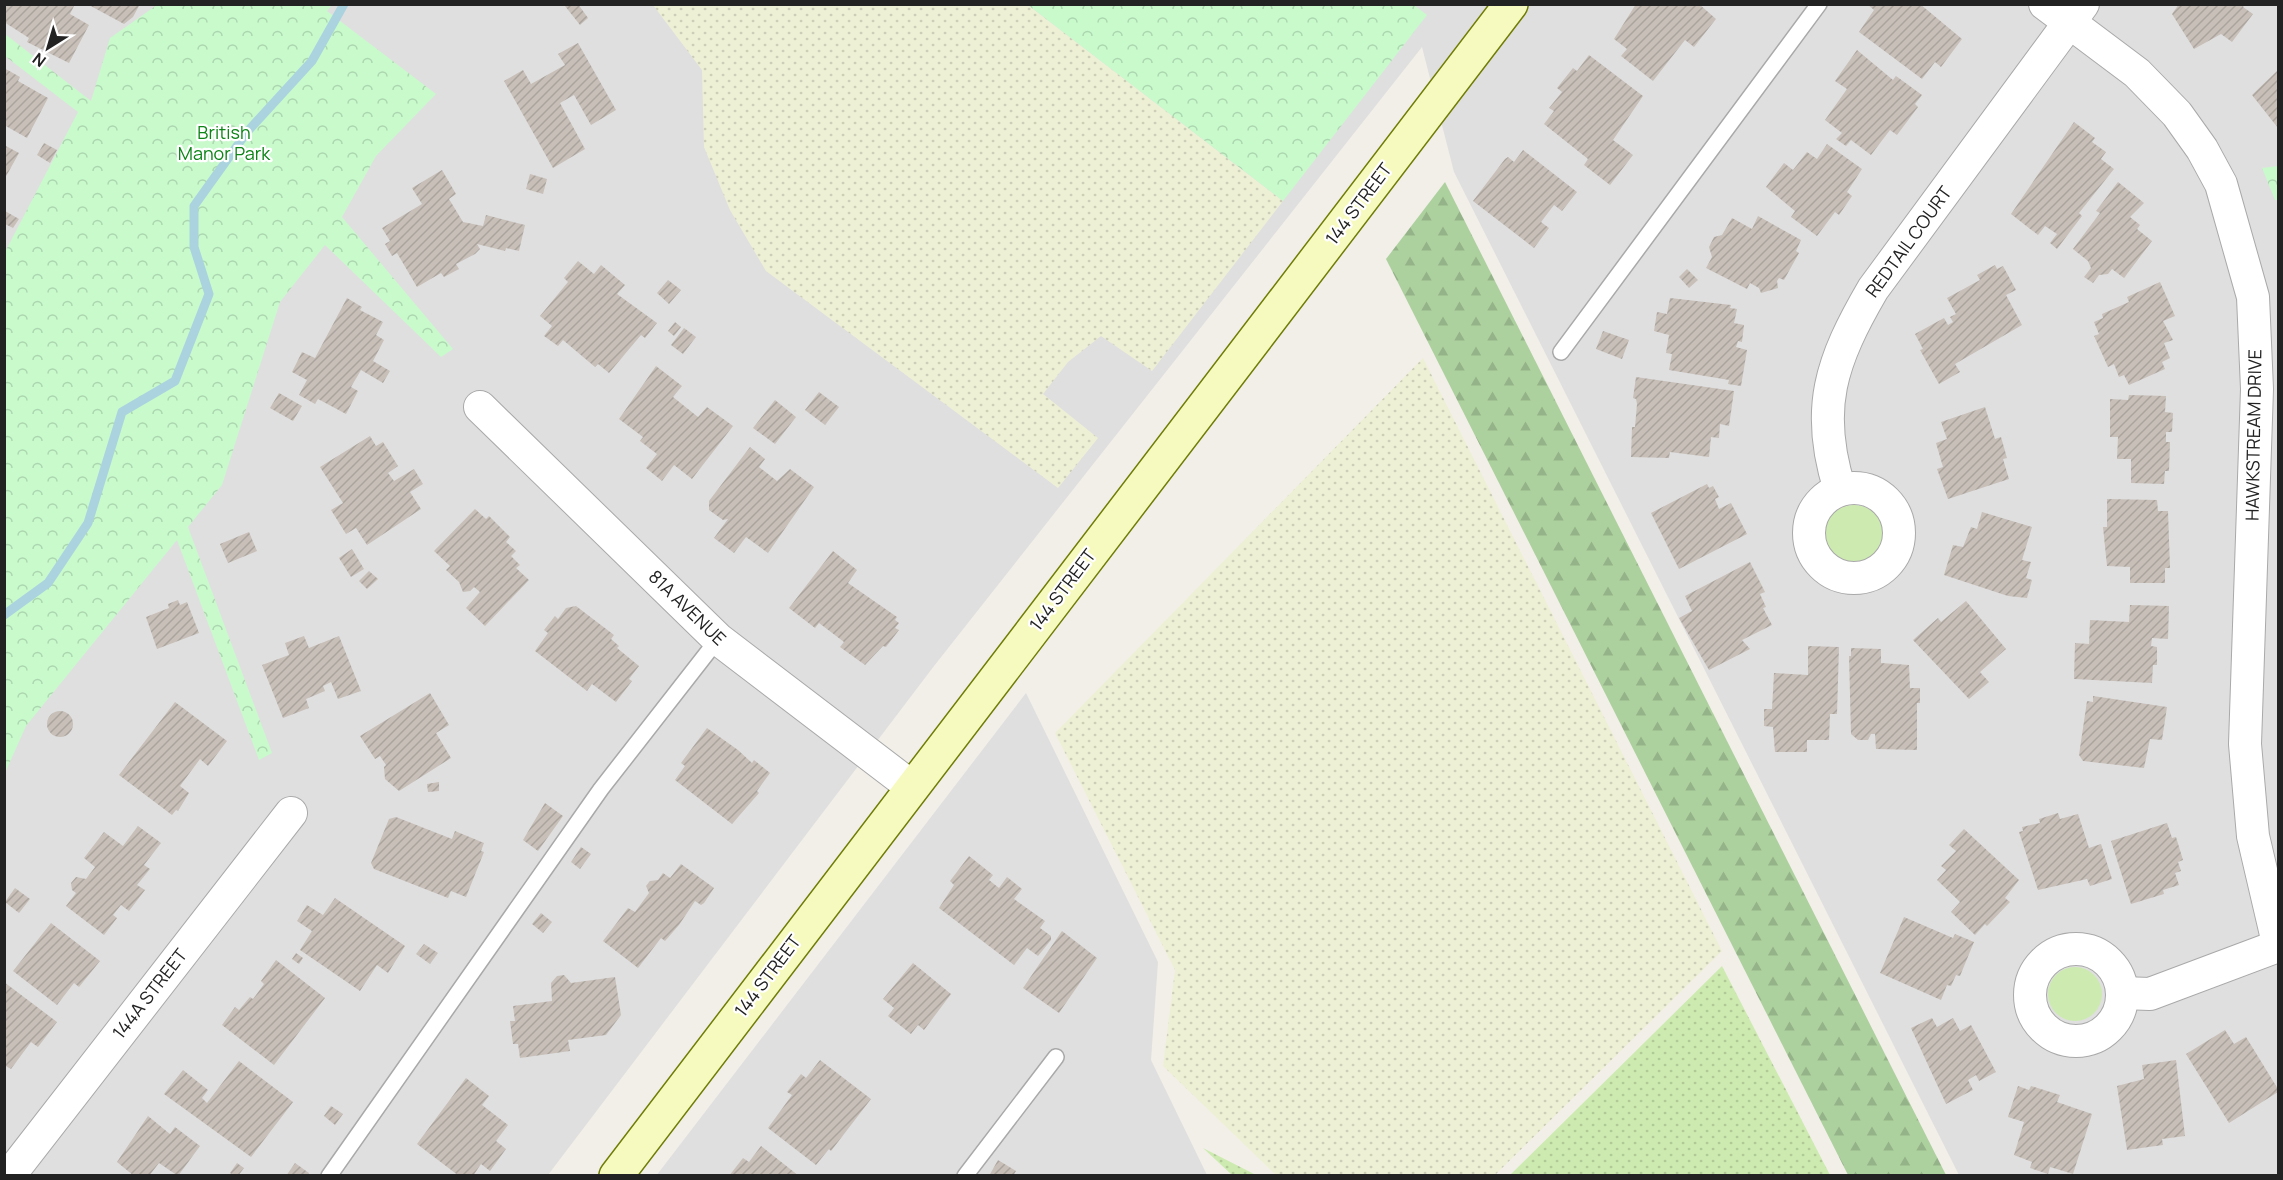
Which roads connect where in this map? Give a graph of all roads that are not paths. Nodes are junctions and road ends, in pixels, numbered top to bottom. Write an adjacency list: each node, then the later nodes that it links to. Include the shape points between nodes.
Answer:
1 (1511, 4): 10 (main road, 144 STREET)
2 (1819, 4): 5 (lane)
3 (2044, 4): 4 (street, HAWKSTREAM DRIVE)
4 (2076, 14): 6 (street, HAWKSTREAM DRIVE, via 2177,114 2221,184 2253,297); 8 (street, REDTAIL COURT, via 1873,290 1847,334 1828,395 1831,462)
5 (1561, 352)
6 (2268, 389): 12 (street, HAWKSTREAM DRIVE, via 2246,733 2253,836)
7 (480, 407): 9 (street, 81A AVENUE)
8 (1840, 490)
9 (718, 639): 10 (street, 81A AVENUE); 16 (lane, via 601,789)
10 (912, 787): 17 (main road, 144 STREET)
11 (291, 813): 15 (street, 144A STREET)
12 (2278, 945): 13 (street, via 2150,994)
13 (2122, 993)
14 (1056, 1057): 18 (lane)
15 (9, 1176)
16 (329, 1176)
17 (616, 1176)
18 (965, 1176)

